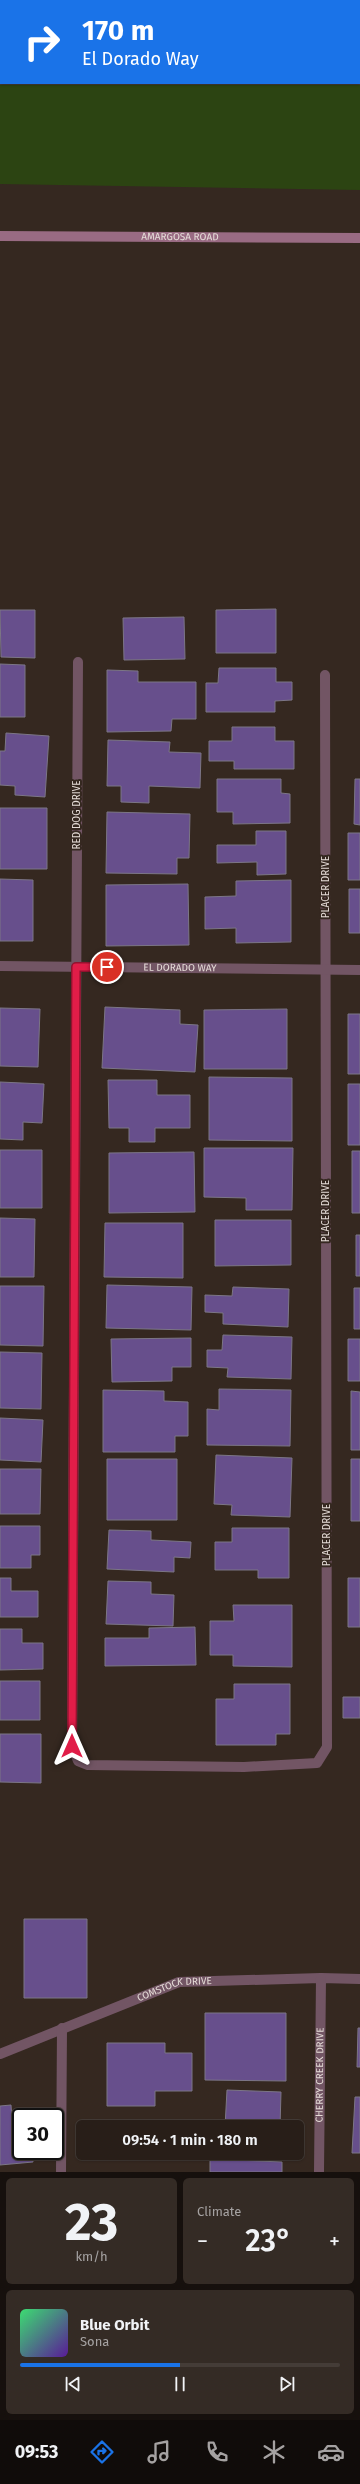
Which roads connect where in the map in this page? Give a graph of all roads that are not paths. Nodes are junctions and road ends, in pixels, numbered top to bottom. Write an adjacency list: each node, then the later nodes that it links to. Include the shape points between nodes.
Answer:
1 (0, 236): 2 (main road, AMARGOSA ROAD)
2 (360, 238)
3 (78, 662): 6 (street, RED DOG DRIVE)
4 (325, 675): 7 (street, PLACER DRIVE)
5 (0, 966): 6 (street, EL DORADO WAY)
6 (76, 967): 7 (street, EL DORADO WAY); 9 (street, RED DOG DRIVE, via 72,1746 78,1761 88,1765 244,1767 317,1763)
7 (326, 968): 8 (street, EL DORADO WAY); 9 (street, PLACER DRIVE)
8 (360, 970)
9 (327, 1747)
10 (321, 1978): 11 (street, COMSTOCK DRIVE); 12 (street, COMSTOCK DRIVE, via 179,1982); 15 (street, CHERRY CREEK DRIVE)
11 (360, 1979)
12 (62, 2028): 13 (street, COMSTOCK DRIVE); 14 (street)
13 (0, 2054)
14 (61, 2172)
15 (320, 2172)

